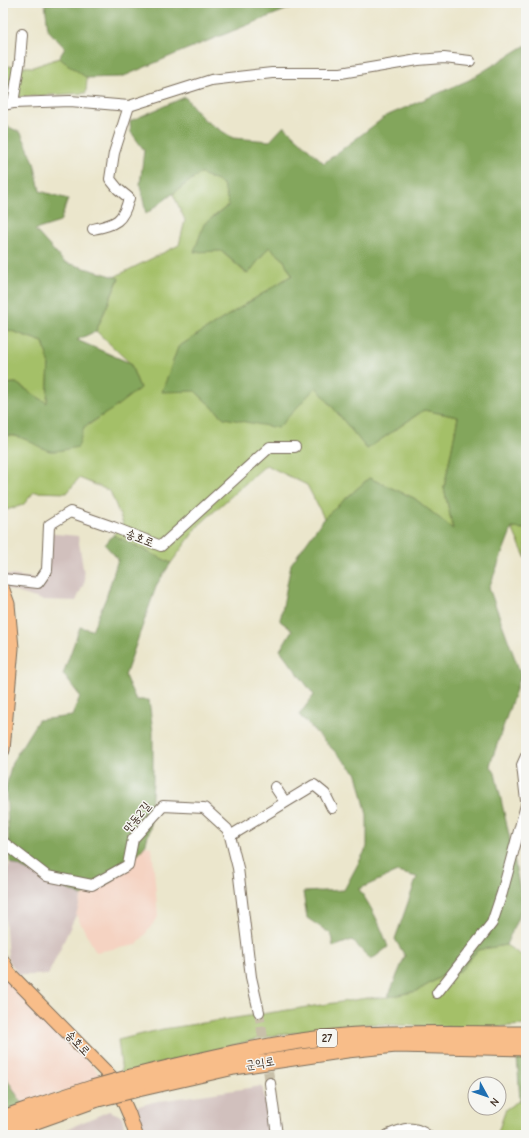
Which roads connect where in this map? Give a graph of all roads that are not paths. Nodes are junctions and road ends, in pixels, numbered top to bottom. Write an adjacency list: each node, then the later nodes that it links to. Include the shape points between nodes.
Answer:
1 (22, 34): 3 (street, via 20,60)
2 (470, 61): 4 (street, via 444,58 341,72 272,73 211,80)
3 (8, 104): 4 (street, via 70,101)
4 (130, 106): 5 (street, via 114,153 110,179 129,198 126,211 110,225)
5 (93, 229)
6 (295, 447): 7 (street, 송호로, via 270,447 161,546 70,512 49,525 47,570 38,583)
7 (3, 579)
8 (3, 590): 9 (main road, via 8,604 12,648)
9 (3, 743): 10 (main road)
10 (3, 750)
11 (526, 756): 13 (street, via 522,765)
12 (275, 787): 14 (street)
13 (526, 801)
14 (285, 802): 16 (street, via 314,785 325,794); 17 (street)
15 (526, 805): 20 (street, via 492,923)
16 (332, 808)
17 (230, 836): 18 (street, 만동2길, via 227,829 204,808 163,806 133,839 128,865 92,885 47,876); 21 (street, 만동2길, via 238,868 251,977)
18 (3, 842)
19 (3, 962): 29 (main road, 송호로, via 9,973 114,1080)
20 (438, 993)
21 (259, 1012)
22 (526, 1034): 24 (highway, 군익로 / 27, via 394,1033 342,1036 225,1055)
23 (526, 1048): 24 (highway, 군익로 / 27, via 396,1045 347,1050)
24 (134, 1083): 26 (highway, 군익로 / 27, bridge)
25 (270, 1083): 30 (street)
26 (95, 1093): 27 (highway, 군익로 / 27, via 28,1109); 28 (highway, 군익로 / 27)
27 (3, 1118)
28 (3, 1133)
29 (136, 1135)
30 (276, 1135)
31 (388, 1135): 32 (street, via 403,1128 419,1130)
32 (427, 1135)

